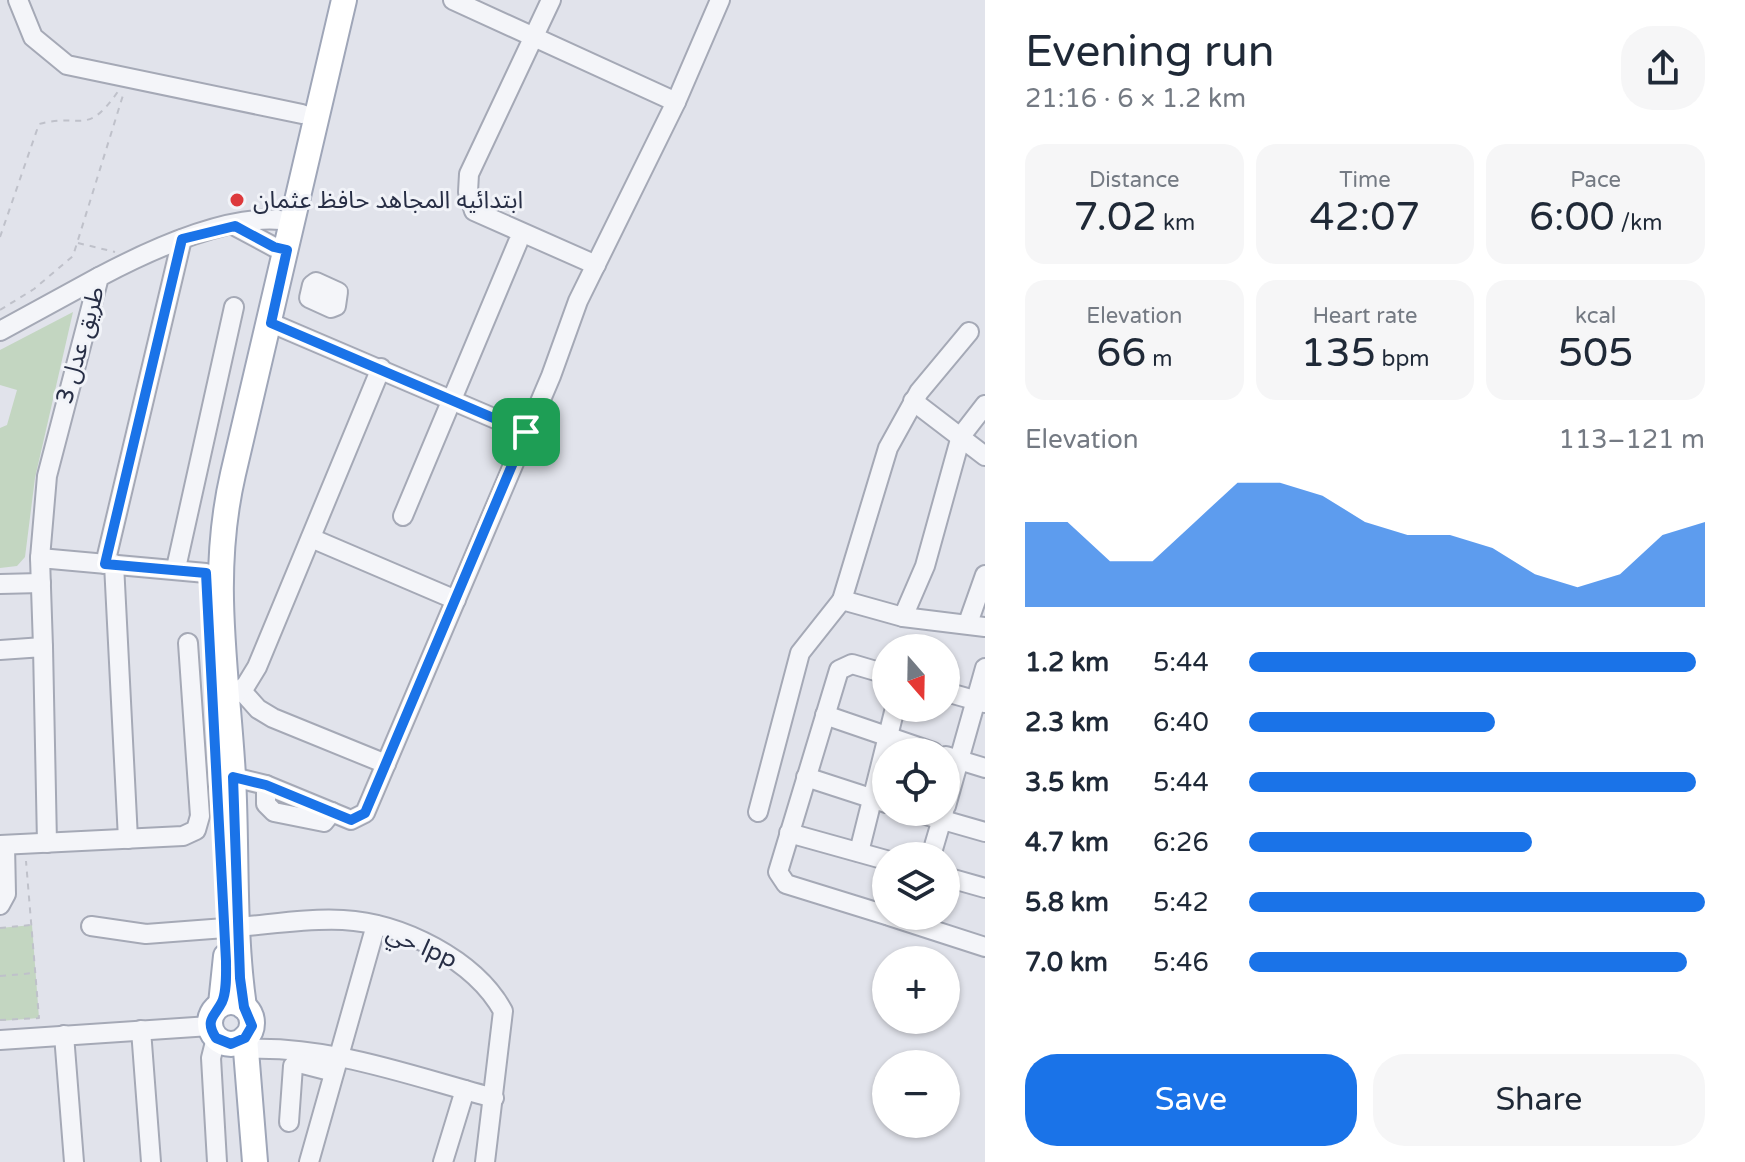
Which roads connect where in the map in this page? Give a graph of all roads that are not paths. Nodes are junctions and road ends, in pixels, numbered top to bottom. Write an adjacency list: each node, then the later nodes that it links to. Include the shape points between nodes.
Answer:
1 (18, 0): 9 (street, via 33,37 67,65)
2 (327, 0): 9 (main road)
3 (344, 0): 10 (main road)
4 (453, 0): 7 (street)
5 (551, 0): 7 (street)
6 (720, 0): 8 (street)
7 (535, 35): 8 (street); 15 (street, via 469,174 468,192 474,211)
8 (676, 102): 15 (street)
9 (302, 114): 10 (main road)
10 (286, 221): 11 (street, طريق عدل 3); 14 (main road)
11 (235, 226): 12 (street, طريق عدل 3); 14 (street)
12 (182, 239): 16 (street, طريق عدل 3); 33 (street)
13 (518, 242): 24 (street)
14 (280, 249): 19 (main road); 35 (main road, via 215,484)
15 (596, 265): 27 (street)
16 (99, 277): 20 (street); 32 (street, طريق عدل 3, via 47,476)
17 (318, 302): 22 (street)
18 (234, 307): 34 (street)
19 (271, 323): 22 (street); 48 (main road, via 223,523 218,599)
20 (0, 331)
21 (969, 332): 25 (street)
22 (304, 335): 23 (street)
23 (381, 368): 24 (street); 31 (street)
24 (452, 400): 27 (street); 30 (street)
25 (913, 401): 28 (street); 40 (street, via 888,448)
26 (985, 405): 28 (street)
27 (526, 432): 39 (street)
28 (961, 436): 29 (street); 41 (street, via 925,566)
29 (985, 456)
30 (403, 516)
31 (311, 538): 39 (street); 48 (street, via 257,667)
32 (40, 558): 33 (street); 37 (street, طريق عدل 3)
33 (110, 564): 34 (street); 66 (street)
34 (176, 568): 35 (street)
35 (206, 573): 77 (main road)
36 (985, 575): 42 (street)
37 (41, 583): 38 (street); 44 (street, طريق عدل 3)
38 (0, 584)
39 (456, 600): 56 (street)
40 (842, 600): 41 (street); 61 (street, via 800,653)
41 (903, 617): 42 (street)
42 (976, 625)
43 (188, 643): 66 (street, via 200,821 188,835)
44 (43, 647): 45 (street); 67 (street, طريق عدل 3)
45 (0, 650)
46 (985, 668): 50 (street)
47 (872, 670): 51 (street, via 852,664 841,667)
48 (234, 695): 56 (street, via 273,718); 58 (main road)
49 (960, 696): 50 (street)
50 (980, 702): 54 (street)
51 (825, 715): 53 (street); 59 (street)
52 (891, 722): 53 (street)
53 (887, 738)
54 (960, 742)
55 (960, 760): 57 (street)
56 (386, 764): 58 (street, via 363,816 351,820)
57 (985, 768)
58 (233, 777): 77 (main road)
59 (806, 777): 60 (street); 65 (street)
60 (872, 798)
61 (758, 812)
62 (872, 816): 69 (street)
63 (960, 820): 64 (street)
64 (985, 832)
65 (789, 833): 69 (street); 74 (street, via 778,868 783,882)
66 (128, 839): 67 (street)
67 (47, 843): 68 (street)
68 (2, 845): 73 (street, via 6,894)
69 (859, 852): 70 (street)
70 (872, 856)
71 (960, 881): 72 (street)
72 (985, 888)
73 (0, 905)
74 (872, 911)
75 (376, 925): 77 (street, حي lpp, via 331,919); 84 (street, حي lpp); 86 (street, حي lpp, via 446,952 492,991 503,1011)
76 (91, 926): 77 (street, حي lpp, via 146,934)
77 (232, 927): 80 (main road, via 226,975)
78 (939, 930): 79 (street)
79 (985, 947)
80 (230, 1029): 81 (street); 84 (street); 90 (street, via 211,1058); 91 (main road); 92 (main road)
81 (141, 1030): 82 (street); 89 (street)
82 (64, 1035): 83 (street); 88 (street)
83 (0, 1040)
84 (336, 1065): 85 (street); 87 (street, حي lpp); 87 (street, via 294,1064 289,1117)
85 (465, 1090): 86 (street); 94 (street)
86 (494, 1098): 95 (street, حي lpp)
87 (321, 1119): 93 (street, حي lpp)
88 (74, 1162)
89 (151, 1162)
90 (217, 1162)
91 (242, 1162)
92 (255, 1162)
93 (309, 1162)
94 (443, 1162)
95 (485, 1162)

